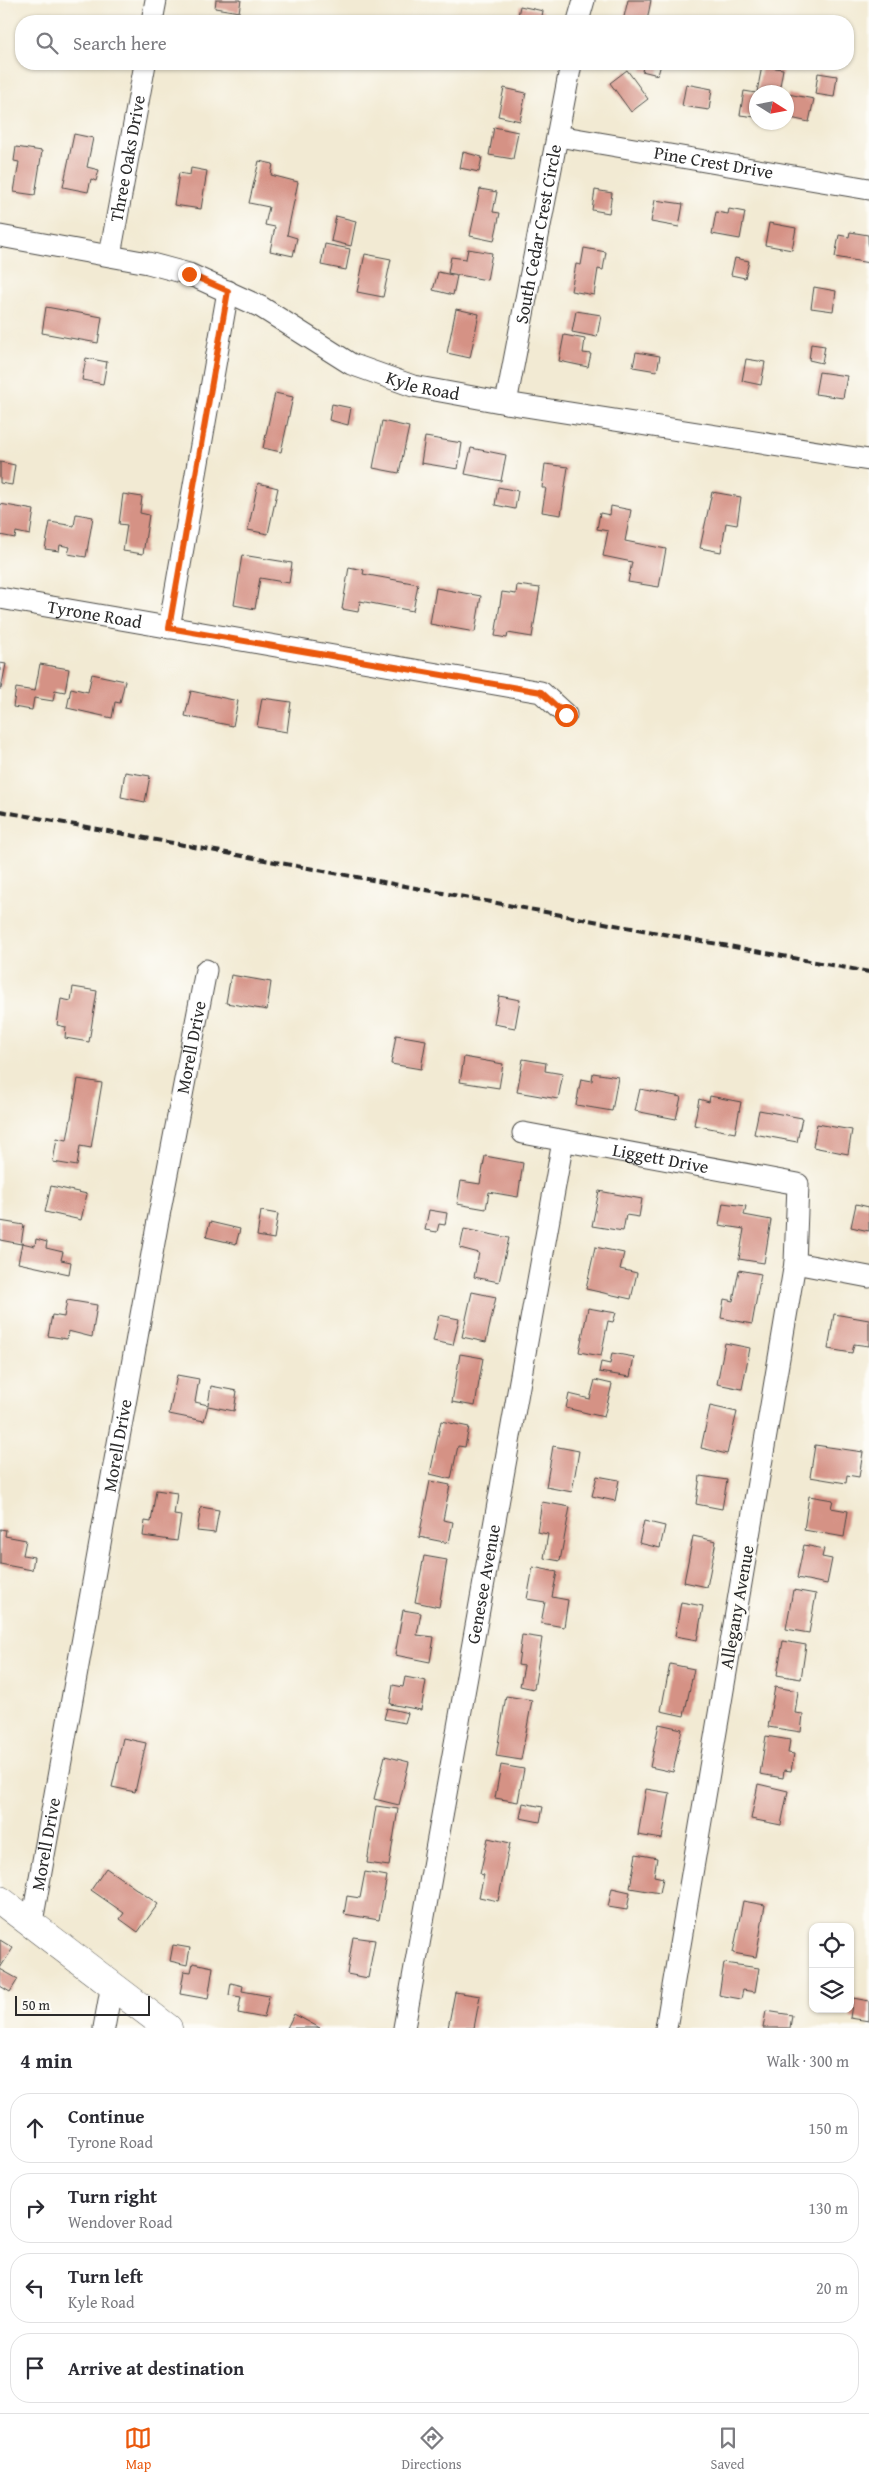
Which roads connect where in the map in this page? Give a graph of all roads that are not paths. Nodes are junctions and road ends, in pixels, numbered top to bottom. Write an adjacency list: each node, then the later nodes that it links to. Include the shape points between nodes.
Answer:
1 (156, 0): 3 (street)
2 (584, 0): 4 (street)
3 (153, 15)
4 (580, 15)
5 (144, 70): 10 (street, Three Oaks Drive)
6 (570, 70): 7 (street, South Cedar Crest Circle)
7 (558, 136): 8 (street, Pine Crest Drive); 12 (street, South Cedar Crest Circle)
8 (869, 188)
9 (0, 236): 10 (street, Kyle Road)
10 (110, 255): 11 (street, Kyle Road, via 189,274)
11 (228, 291): 12 (street, Kyle Road, via 261,307 351,364 413,386); 15 (street)
12 (506, 403): 13 (street, Kyle Road)
13 (869, 460)
14 (0, 598): 15 (street, Tyrone Road)
15 (169, 628): 16 (street, Tyrone Road, via 541,692)
16 (566, 715)
17 (206, 970): 24 (street, Morell Drive)
18 (523, 1133): 19 (street, Liggett Drive)
19 (563, 1141): 20 (street, Liggett Drive); 28 (street, Genesee Avenue)
20 (798, 1184): 21 (street, Allegany Avenue)
21 (795, 1263): 22 (street); 29 (street, Allegany Avenue)
22 (869, 1277)
23 (0, 1900): 24 (street)
24 (32, 1922): 25 (street)
25 (112, 1984): 26 (street); 27 (street)
26 (104, 2028)
27 (168, 2028)
28 (404, 2028)
29 (666, 2028)

